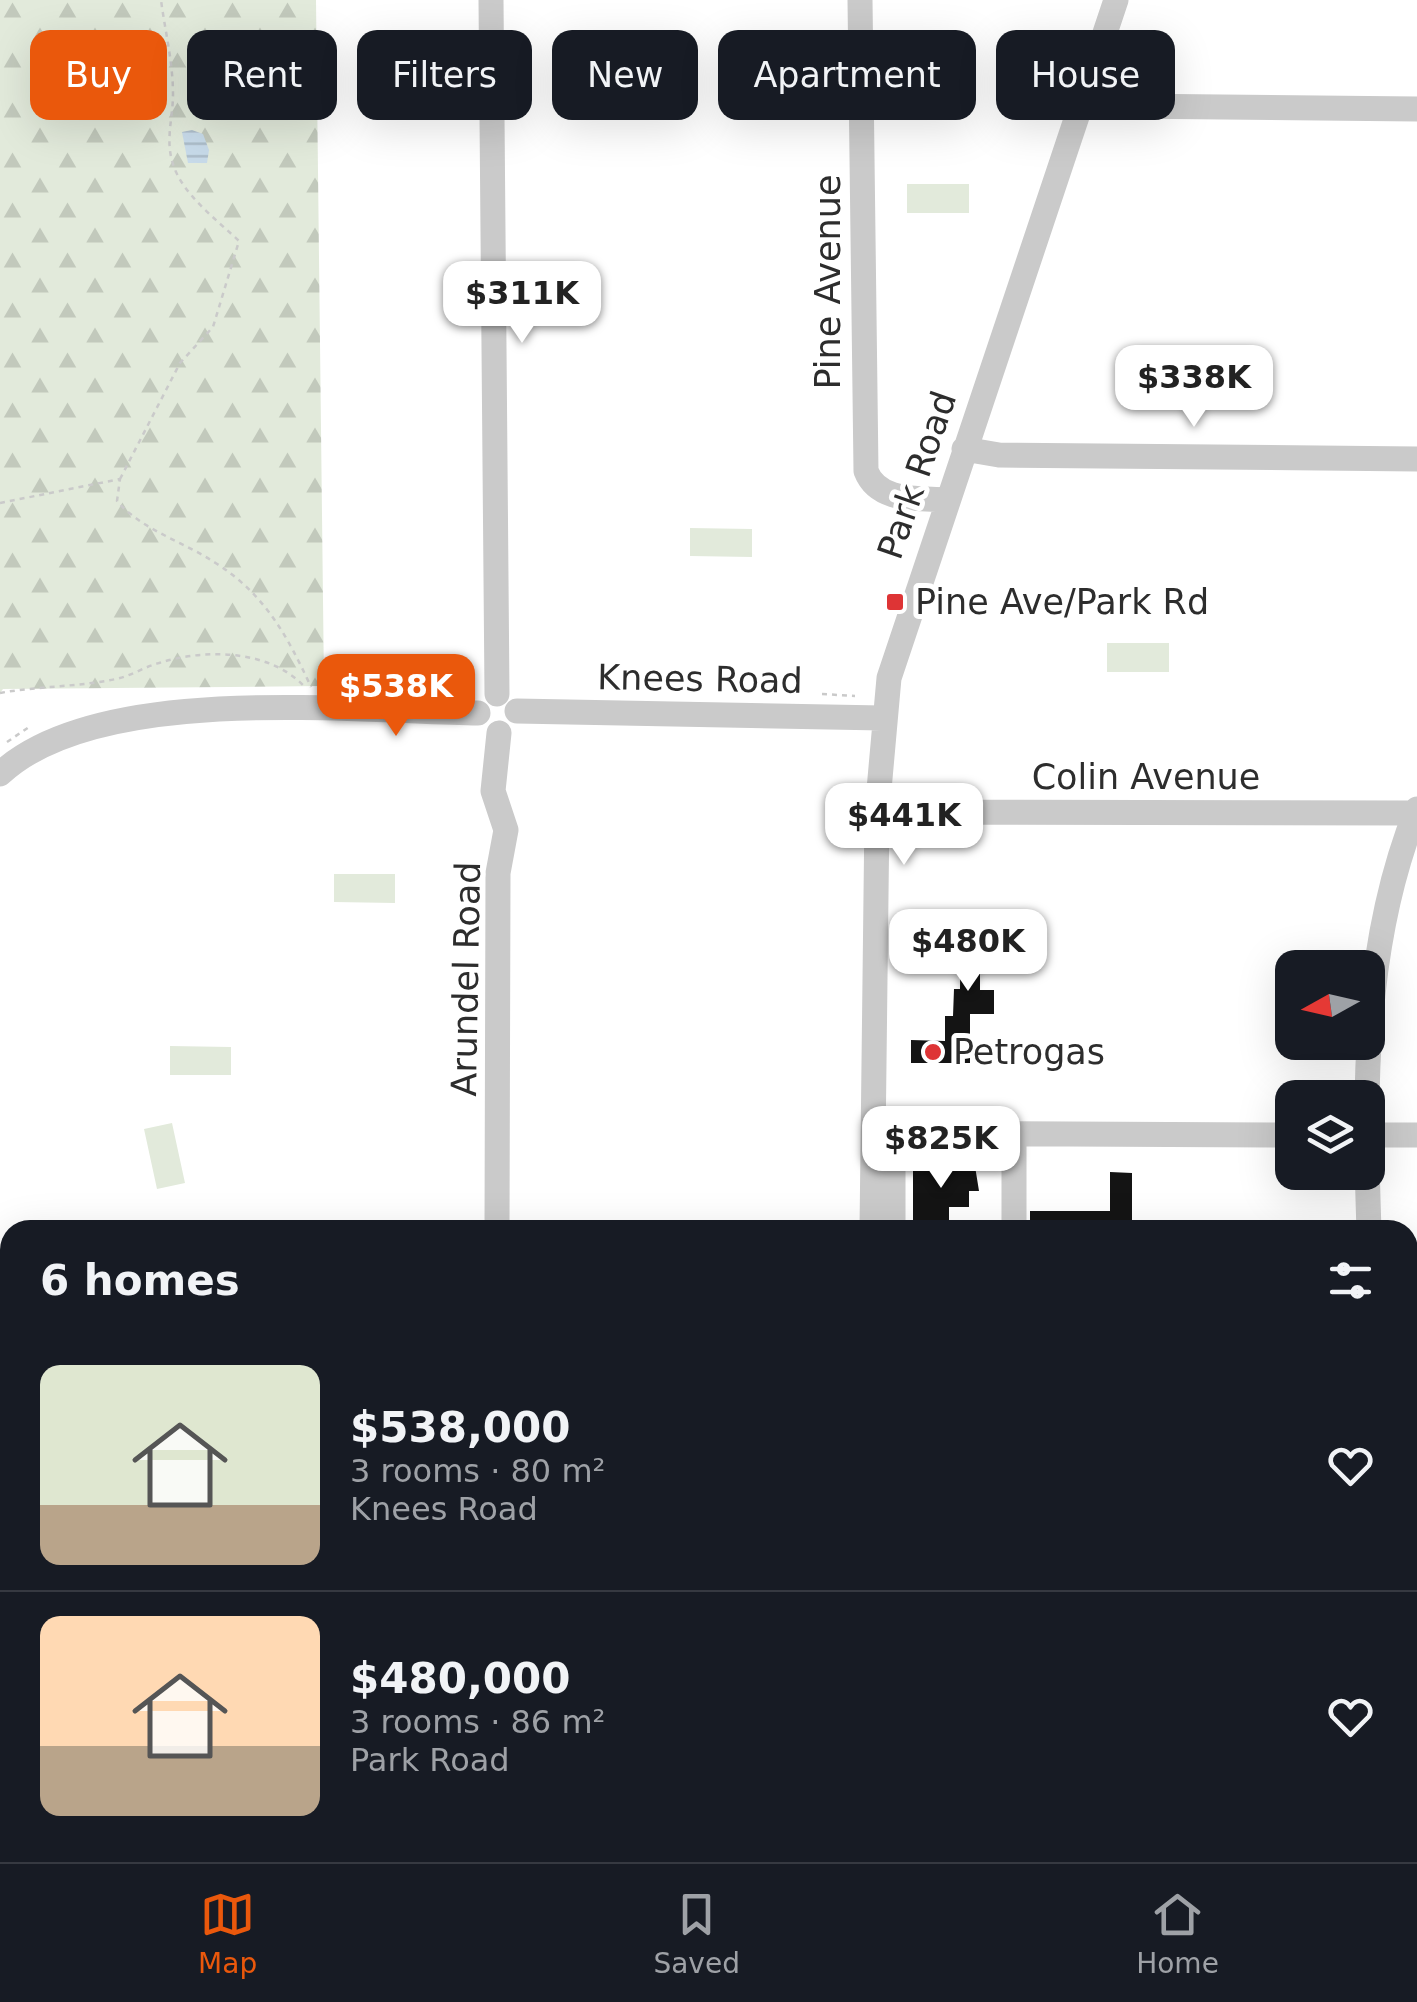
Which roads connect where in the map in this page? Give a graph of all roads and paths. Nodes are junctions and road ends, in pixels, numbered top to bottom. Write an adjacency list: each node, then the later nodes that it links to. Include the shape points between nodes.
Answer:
1 (160, 0): 11 (path, via 171,58 173,166 239,241 213,327 180,362)
2 (492, 0): 15 (street)
3 (860, 0): 12 (street, Pine Avenue, via 866,471 887,494)
4 (1116, 0): 5 (street, Park Road)
5 (1106, 30)
6 (1175, 107): 7 (street)
7 (1417, 109)
8 (1075, 120): 9 (street, Park Road)
9 (964, 449): 10 (street, via 999,455); 12 (street, Park Road)
10 (1417, 459)
11 (120, 478): 13 (path); 14 (path, via 117,501 130,516 216,562 270,609 312,694 284,666 207,655 161,662 118,679)
12 (946, 500): 18 (street, Park Road, via 900,638)
13 (0, 503)
14 (0, 693)
15 (497, 694): 16 (street, via 508,696); 17 (street)
16 (518, 711): 18 (street, Knees Road); 19 (street, via 510,728)
17 (478, 712): 19 (street, via 486,729); 20 (street, via 189,712 116,720 58,737)
18 (882, 718): 22 (street, Park Road)
19 (499, 733): 30 (street, Arundel Road, via 494,790 506,830 498,873)
20 (0, 774)
21 (1416, 811): 22 (street, Colin Avenue); 23 (street, via 1377,953)
22 (877, 812): 28 (street, Park Road)
23 (1369, 1080)
24 (1014, 1134): 25 (street); 28 (street); 33 (street)
25 (1275, 1135)
26 (1385, 1135): 27 (street)
27 (1417, 1135)
28 (874, 1142): 31 (street, Park Road); 32 (street, via 893,1167)
29 (1369, 1190): 34 (street)
30 (497, 1220)
31 (872, 1220)
32 (893, 1220)
33 (1014, 1220)
34 (1369, 1220)

